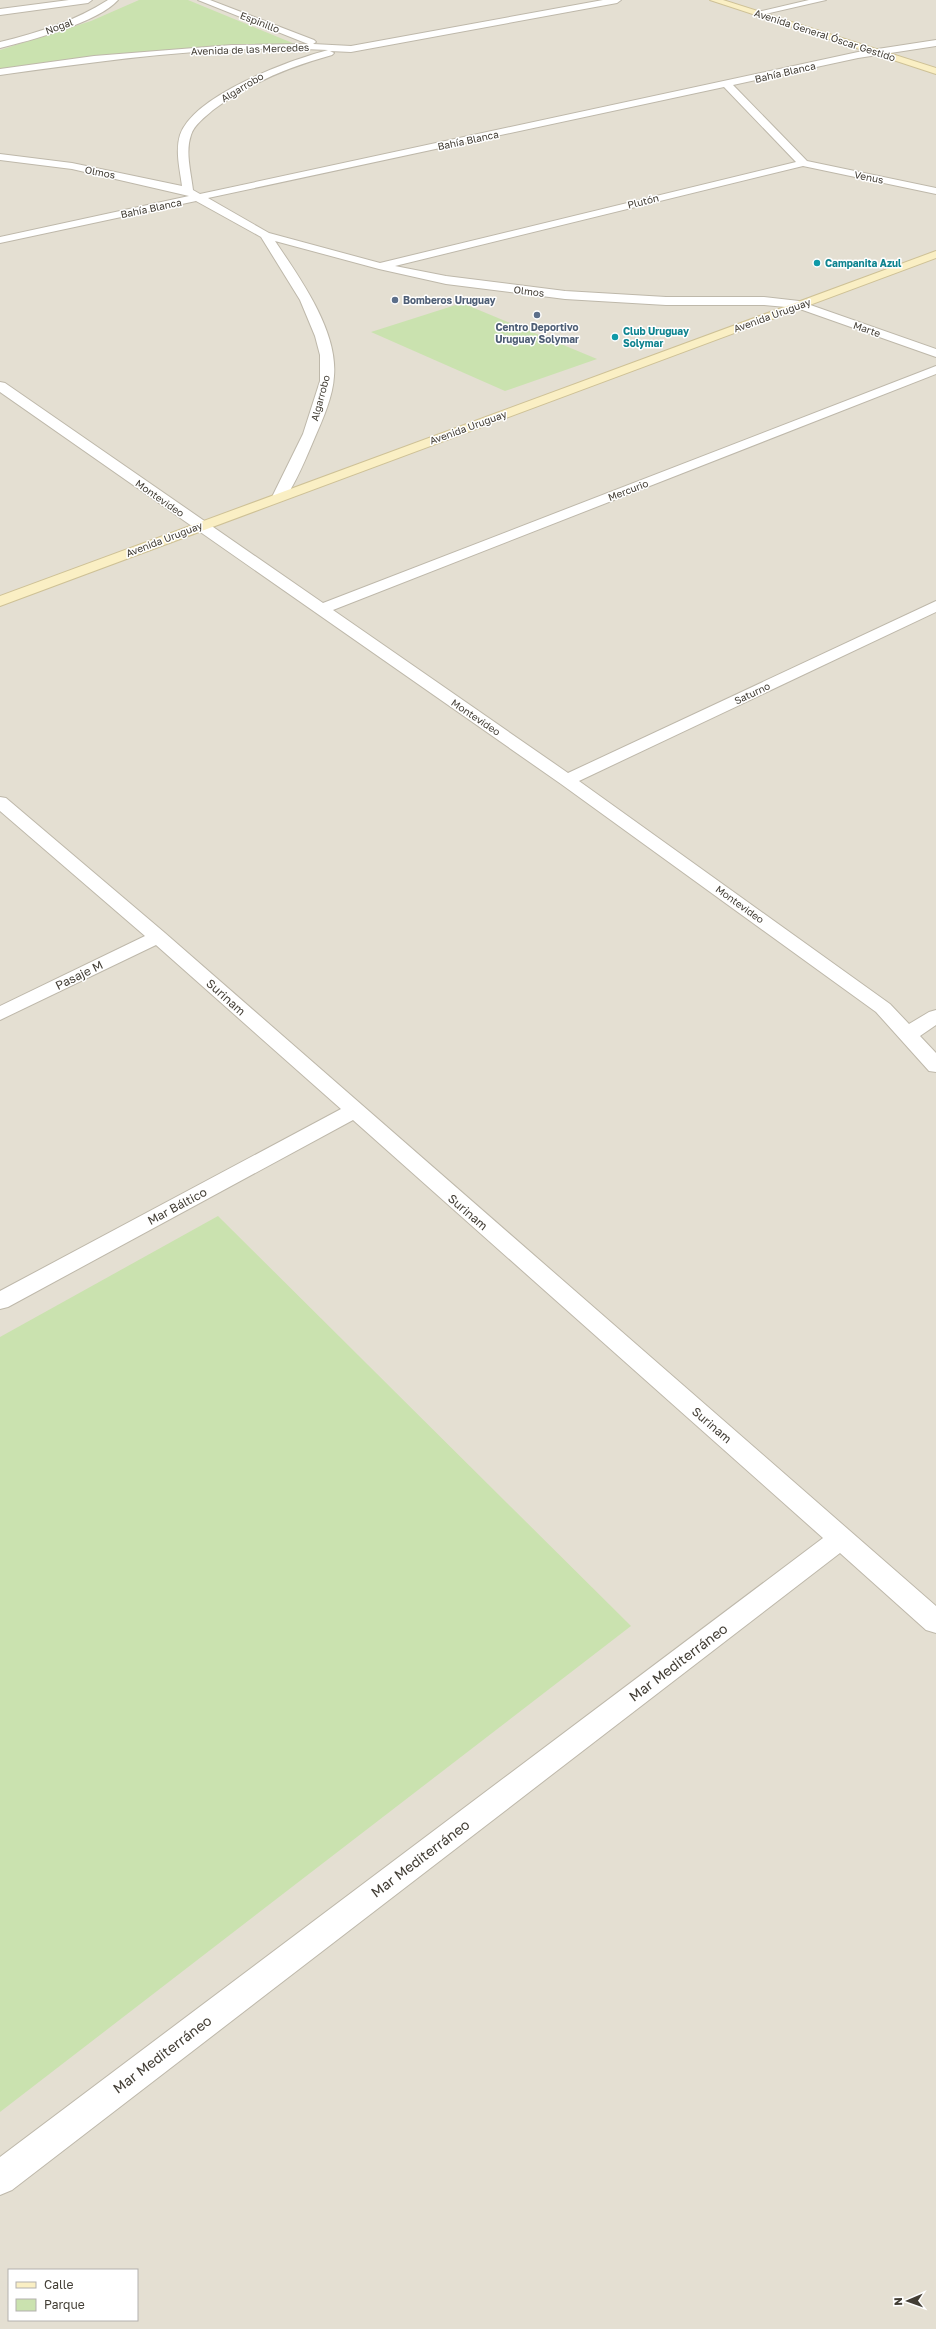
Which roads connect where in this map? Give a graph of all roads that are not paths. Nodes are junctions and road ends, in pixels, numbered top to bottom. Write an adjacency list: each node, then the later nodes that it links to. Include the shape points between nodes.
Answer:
1 (88, 0): 7 (street)
2 (114, 0): 10 (street, Nogal, via 62,26)
3 (202, 0): 11 (street, Espinillo, via 313,42)
4 (617, 0): 12 (street, Avenida de las Mercedes)
5 (714, 0): 8 (street, Avenida General Óscar Gestido)
6 (822, 0): 8 (street)
7 (0, 12)
8 (757, 13): 13 (street, Avenida General Óscar Gestido)
9 (936, 43): 13 (street, Bahía Blanca)
10 (0, 45)
11 (315, 47): 12 (street, Avenida de las Mercedes); 15 (street, Avenida de las Mercedes, via 218,49 94,59)
12 (342, 50): 19 (street, Algarrobo, via 263,74 228,93 196,120 185,135 183,150)
13 (878, 52): 14 (street, Avenida General Óscar Gestido); 16 (street, Bahía Blanca)
14 (936, 70)
15 (0, 72)
16 (727, 84): 18 (street); 21 (street, Bahía Blanca)
17 (0, 156): 19 (street, Olmos, via 72,166)
18 (802, 163): 20 (street, Venus); 25 (street, Plutón)
19 (188, 191): 21 (street, Olmos)
20 (936, 191)
21 (197, 198): 22 (street, Olmos); 23 (street, Bahía Blanca)
22 (265, 235): 25 (street, Olmos); 30 (street, Algarrobo, via 309,304 322,337 328,375 299,461)
23 (0, 240)
24 (936, 254): 26 (street, Avenida Uruguay)
25 (379, 266): 26 (street, Olmos, via 446,280 565,295 666,301 764,301)
26 (798, 305): 27 (street, Marte); 30 (street, Avenida Uruguay)
27 (936, 353)
28 (936, 370): 34 (street, Mercurio)
29 (0, 386): 31 (street, Montevideo)
30 (279, 497): 31 (street, Avenida Uruguay)
31 (200, 525): 32 (street, Avenida Uruguay); 34 (street, Montevideo)
32 (0, 600)
33 (936, 606): 35 (street, Saturno)
34 (320, 610): 35 (street, Montevideo)
35 (568, 780): 40 (street, Montevideo, via 883,1008)
36 (4, 810): 37 (street, Surinam)
37 (158, 937): 38 (street, Pasaje M); 42 (street, Surinam)
38 (0, 1014)
39 (936, 1016): 40 (street)
40 (908, 1034): 41 (street, Montevideo)
41 (936, 1066)
42 (354, 1111): 43 (street, Mar Báltico); 44 (street, Surinam)
43 (0, 1301)
44 (841, 1538): 45 (street, Surinam); 46 (street, Mar Mediterráneo)
45 (936, 1622)
46 (0, 2178)

